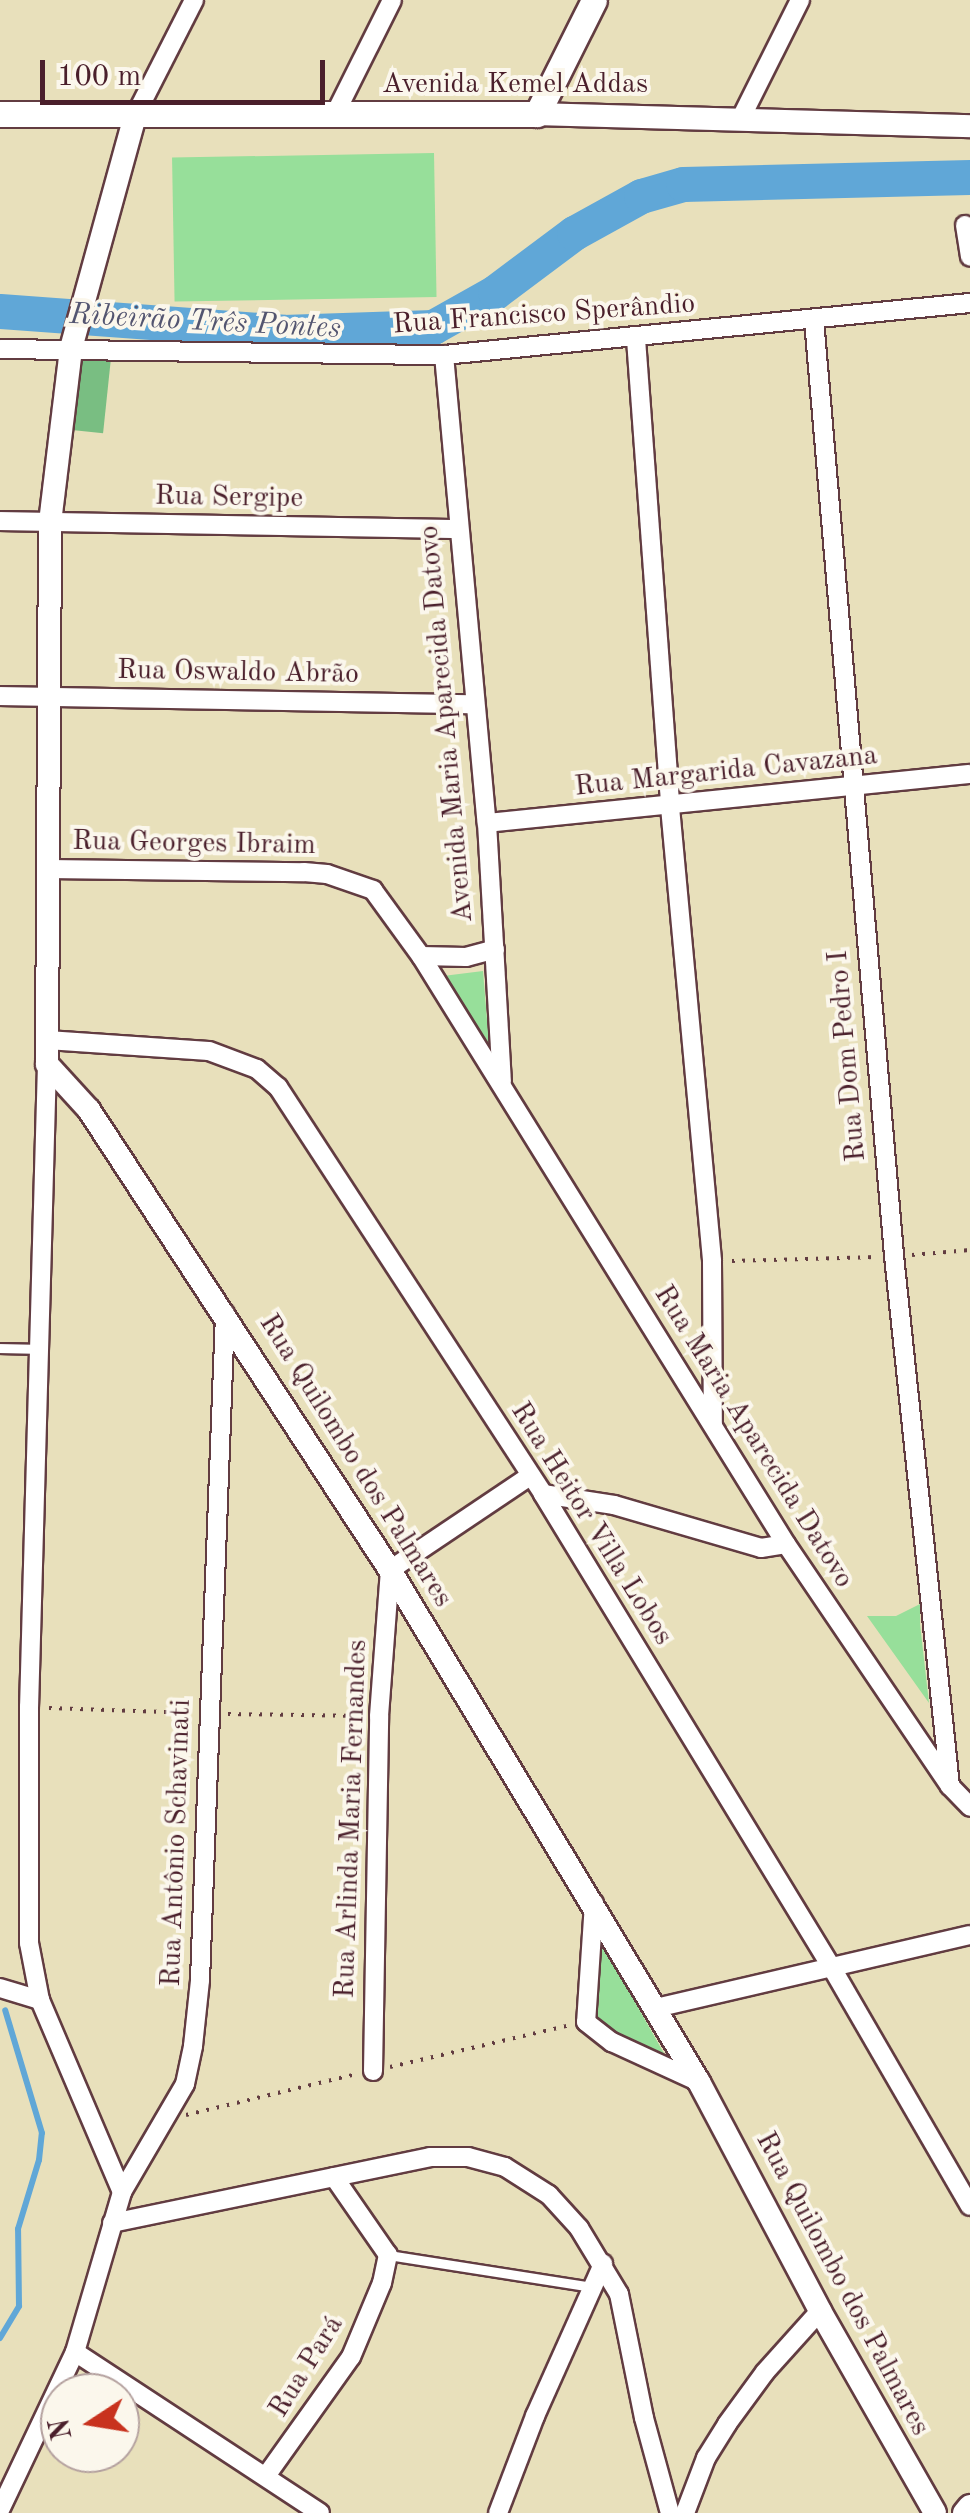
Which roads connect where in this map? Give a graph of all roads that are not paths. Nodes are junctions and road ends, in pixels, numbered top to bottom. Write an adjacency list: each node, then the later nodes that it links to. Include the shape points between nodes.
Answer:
1 (194, 0): 8 (street)
2 (392, 0): 6 (street)
3 (594, 0): 7 (main road)
4 (800, 0): 9 (street)
5 (0, 114): 8 (main road, Avenida Kemel Addas)
6 (335, 114): 7 (main road, Avenida Kemel Addas); 8 (main road, Avenida Kemel Addas)
7 (537, 114): 9 (street, Avenida Kemel Addas)
8 (135, 116): 16 (street)
9 (741, 118): 10 (street, Avenida Kemel Addas)
10 (970, 126)
11 (965, 225): 12 (street)
12 (970, 258)
13 (970, 303): 14 (street, Rua Francisco Sperândio)
14 (814, 320): 15 (street, Rua Francisco Sperândio); 26 (street, Rua Dom Pedro I)
15 (636, 339): 18 (street, Rua Francisco Sperândio); 27 (street)
16 (72, 342): 17 (street, Rua Francisco Sperândio); 18 (street, Rua Francisco Sperândio); 20 (street)
17 (0, 348)
18 (444, 355): 21 (street, Avenida Maria Aparecida Datovo)
19 (0, 522): 20 (street, Rua Sergipe)
20 (50, 522): 21 (street, Rua Sergipe); 23 (street)
21 (457, 529): 24 (street, Avenida Maria Aparecida Datovo)
22 (0, 696): 23 (street, Rua Oswaldo Abrão)
23 (49, 697): 24 (street, Rua Oswaldo Abrão); 29 (street)
24 (474, 704): 28 (street, Avenida Maria Aparecida Datovo)
25 (970, 774): 26 (street, Rua Margarida Cavazana)
26 (851, 786): 27 (street, Rua Margarida Cavazana); 42 (street, Rua Dom Pedro I)
27 (670, 807): 28 (street, Rua Margarida Cavazana); 37 (street, via 712,1262)
28 (487, 823): 30 (street, Avenida Maria Aparecida Datovo)
29 (48, 868): 31 (street, Rua Georges Ibraim, via 327,874 374,890); 32 (street)
30 (494, 948): 31 (street, via 466,958); 33 (street, Avenida Maria Aparecida Datovo)
31 (421, 956): 33 (street, Rua Georges Ibraim)
32 (47, 1052): 34 (street, Rua Quilombo dos Palmares); 36 (street); 38 (street, Rua Heitor Villa Lobos, via 209,1051 257,1069 278,1087)
33 (502, 1087): 37 (street, Rua Maria Aparecida Datovo)
34 (225, 1312): 41 (street, Rua Quilombo dos Palmares); 54 (street, Rua Antônio Schavinati, via 193,2046 185,2084)
35 (0, 1348): 36 (lane)
36 (42, 1349): 48 (street, via 27,1849 29,1944)
37 (713, 1427): 40 (street, Rua Maria Aparecida Datovo)
38 (530, 1476): 39 (street, Rua Heitor Villa Lobos); 41 (street)
39 (544, 1494): 40 (street, via 614,1505 761,1548); 46 (street, Rua Heitor Villa Lobos)
40 (786, 1544): 42 (street, Rua Maria Aparecida Datovo)
41 (390, 1570): 44 (street, Rua Quilombo dos Palmares); 50 (street, Rua Arlinda Maria Fernandes, via 379,1716)
42 (950, 1786): 43 (street, Rua Maria Aparecida Datovo)
43 (970, 1807)
44 (594, 1904): 49 (street, Rua Quilombo dos Palmares); 51 (street, via 586,2022 612,2042)
45 (970, 1935): 46 (street)
46 (832, 1968): 49 (street); 52 (street, Rua Heitor Villa Lobos)
47 (0, 1988): 48 (street)
48 (40, 2000): 54 (street)
49 (656, 2008): 51 (street, Rua Quilombo dos Palmares)
50 (373, 2070)
51 (699, 2082): 60 (street, Rua Quilombo dos Palmares)
52 (962, 2173): 55 (street, Rua Heitor Villa Lobos)
53 (334, 2177): 56 (street); 57 (street); 58 (street, via 430,2156 505,2166 549,2195)
54 (122, 2192): 56 (street, Rua Antônio Schavinati)
55 (970, 2206)
56 (112, 2223): 61 (street, Rua Antônio Schavinati)
57 (388, 2255): 59 (lane); 62 (street, Rua Pará, via 352,2357)
58 (603, 2264): 59 (street); 67 (street, via 628,2320 644,2418)
59 (595, 2287): 66 (street)
60 (820, 2311): 68 (street, via 727,2424); 69 (street, Rua Quilombo dos Palmares)
61 (75, 2352): 62 (street); 64 (street, Rua Antônio Schavinati)
62 (266, 2476): 65 (street)
63 (970, 2507): 70 (main road)
64 (1, 2511)
65 (320, 2513)
66 (498, 2513)
67 (670, 2513)
68 (685, 2513)
69 (935, 2513)
70 (964, 2513)

